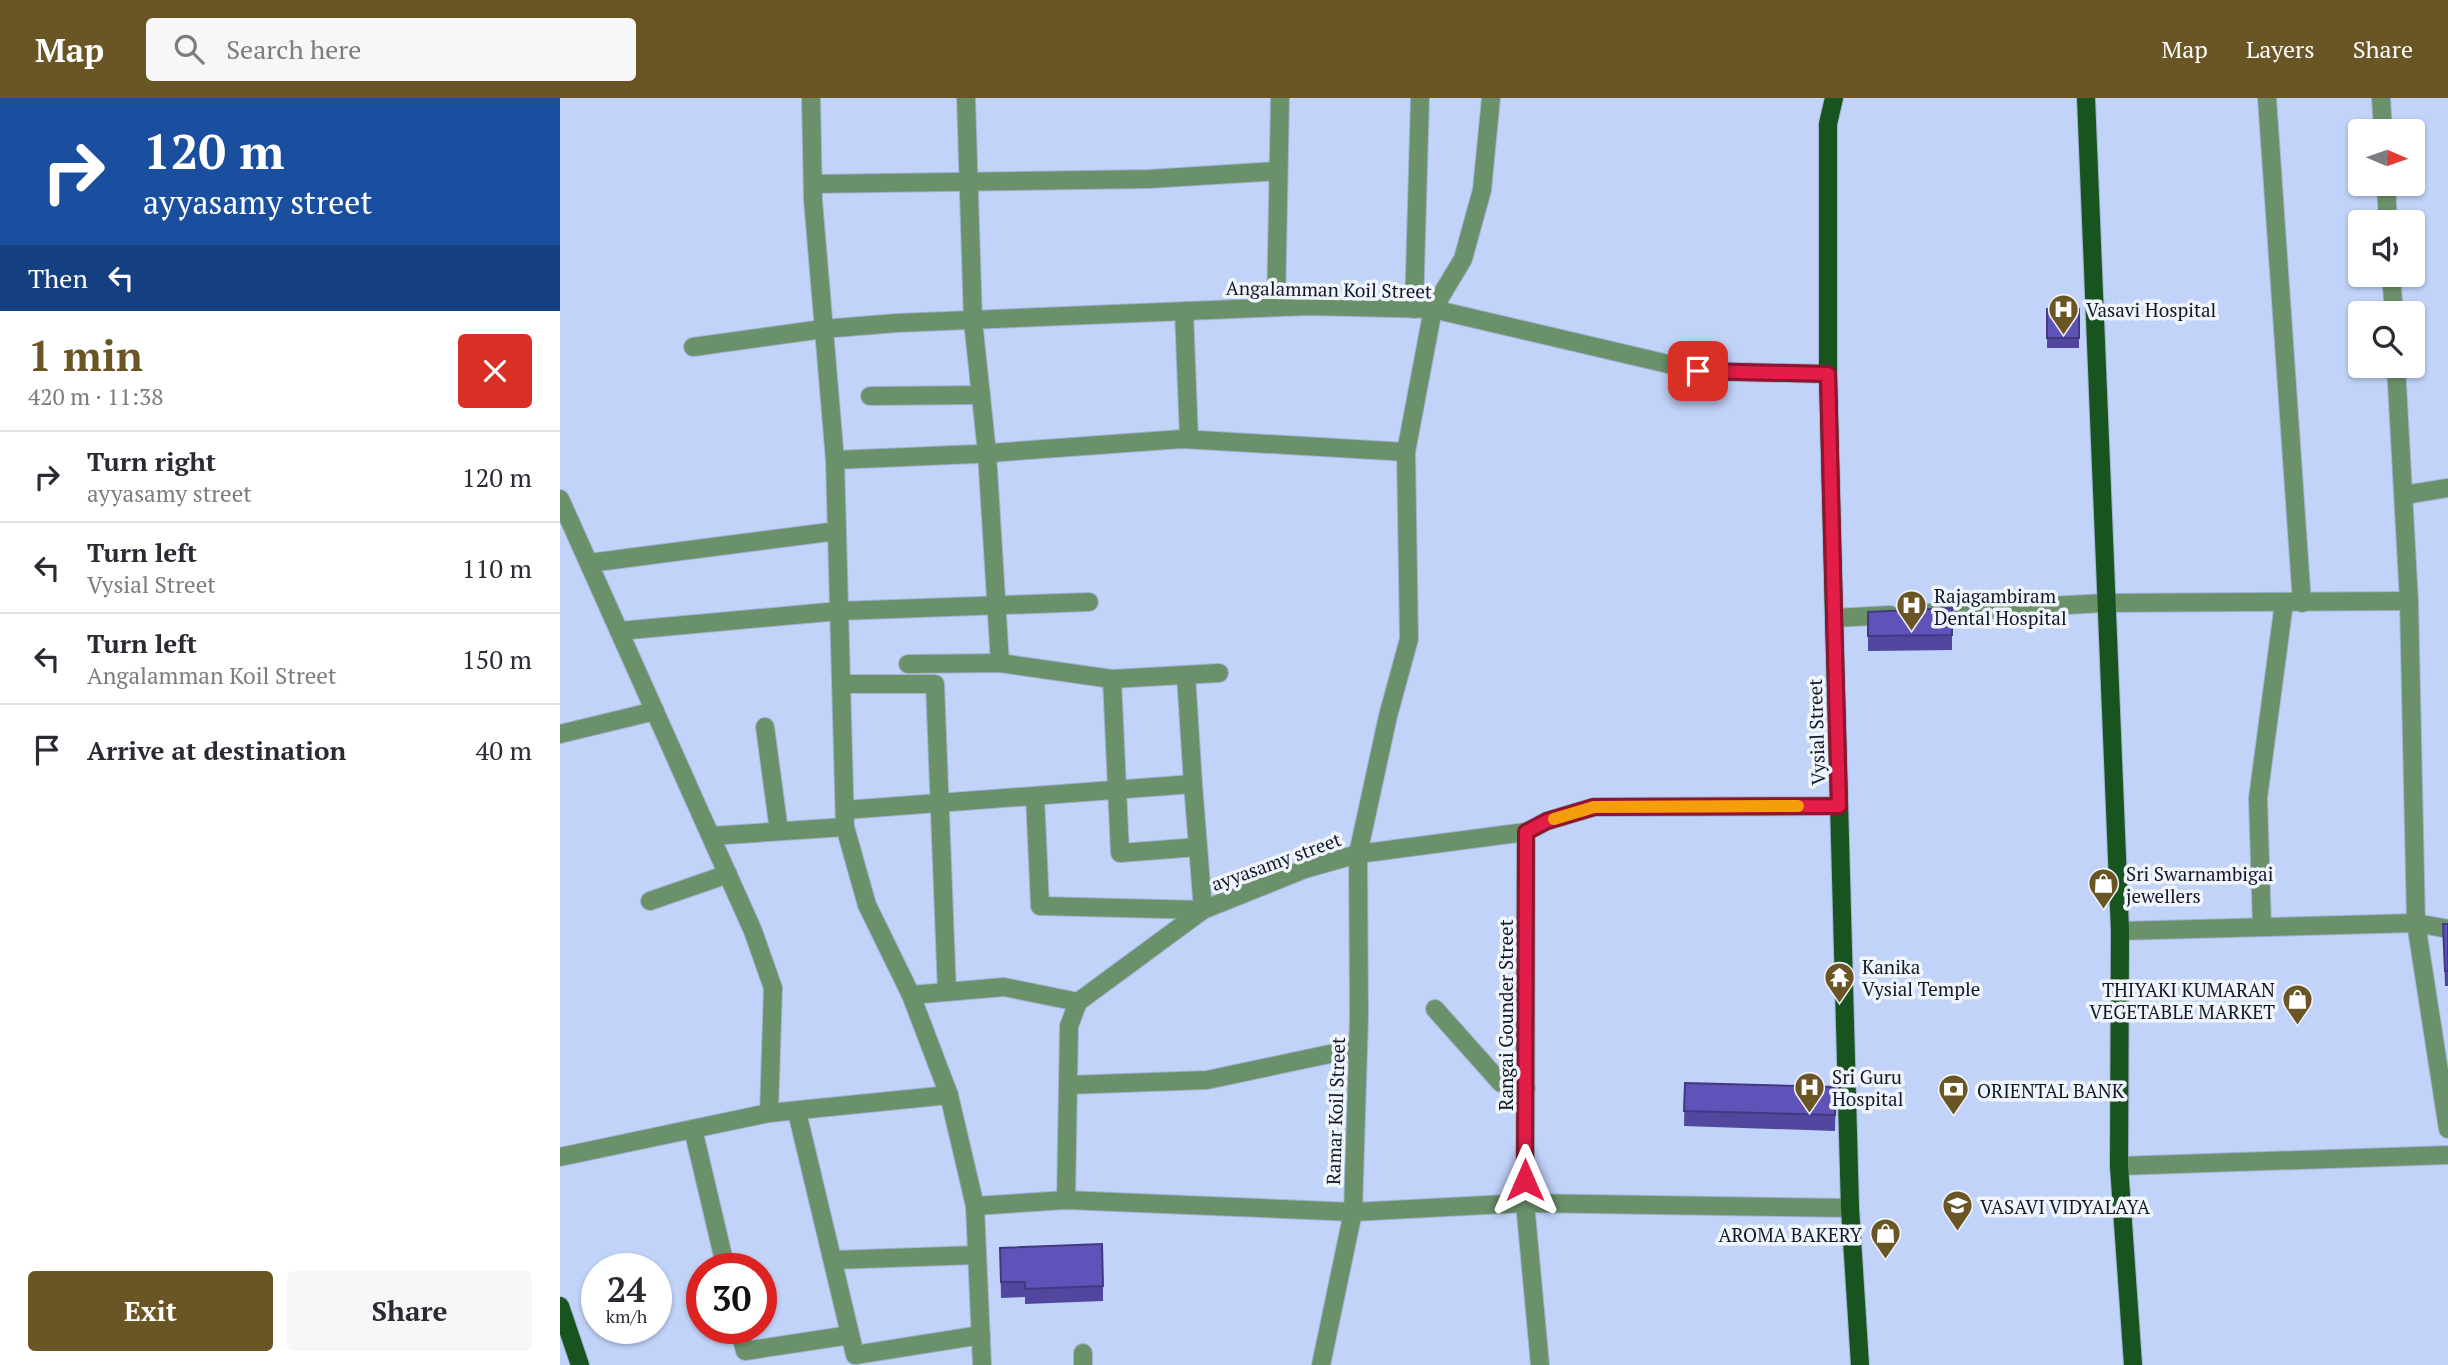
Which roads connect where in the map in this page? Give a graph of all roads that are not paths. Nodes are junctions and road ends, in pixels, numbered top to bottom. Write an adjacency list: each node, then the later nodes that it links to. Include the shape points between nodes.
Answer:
1 (811, 98): 13 (street)
2 (966, 98): 12 (street)
3 (1280, 98): 11 (street)
4 (1420, 98): 15 (street)
5 (1492, 98): 16 (street, via 1482,190 1463,259)
6 (1834, 98): 21 (main road, Vysial Street, via 1829,124)
7 (2086, 98): 37 (main road)
8 (2267, 98): 36 (street)
9 (2381, 98): 10 (street)
10 (2382, 119)
11 (1278, 172): 12 (street); 14 (street)
12 (969, 182): 13 (street); 18 (street)
13 (813, 184): 19 (street)
14 (1276, 307): 15 (street, Angalamman Koil Street); 17 (street, Angalamman Koil Street)
15 (1414, 309): 16 (street, Angalamman Koil Street)
16 (1433, 309): 21 (street, Angalamman Koil Street, via 1698,371); 26 (street, Ramar Koil Street)
17 (1184, 311): 18 (street, Angalamman Koil Street); 25 (street)
18 (973, 321): 19 (street, Angalamman Koil Street); 23 (street)
19 (823, 329): 20 (street, Angalamman Koil Street); 28 (street)
20 (693, 347)
21 (1828, 374): 40 (main road, Vysial Street)
22 (2397, 378): 30 (street)
23 (981, 395): 24 (street); 27 (street)
24 (870, 396)
25 (1189, 439): 26 (street); 27 (street)
26 (1406, 452): 61 (street, Ramar Koil Street, via 1409,639)
27 (987, 453): 28 (street); 38 (street)
28 (835, 460): 32 (street)
29 (2448, 488): 30 (street)
30 (2404, 495): 34 (street)
31 (560, 499): 33 (street)
32 (837, 531): 33 (street); 39 (street)
33 (589, 563): 41 (street)
34 (2409, 601): 36 (street); 65 (street)
35 (1089, 602): 38 (street)
36 (2293, 603): 37 (street); 66 (street, via 2258,798)
37 (2104, 604): 40 (street); 68 (main road)
38 (996, 605): 39 (street); 42 (street)
39 (839, 611): 41 (street); 47 (street)
40 (1834, 618): 55 (main road, Vysial Street)
41 (619, 631): 48 (street)
42 (1000, 663): 43 (street); 46 (street)
43 (908, 664)
44 (1219, 673): 45 (street)
45 (1186, 675): 46 (street); 51 (street)
46 (1112, 679): 52 (street)
47 (842, 684): 54 (street, via 934,684); 56 (street)
48 (655, 711): 50 (street); 59 (street)
49 (765, 727): 57 (street)
50 (560, 734)
51 (1193, 785): 52 (street); 60 (street)
52 (1117, 790): 53 (street); 60 (street, via 1120,853)
53 (1035, 796): 54 (street); 64 (street, via 1040,906)
54 (939, 802): 56 (street); 69 (street)
55 (1839, 806): 58 (street, ayyasamy street, via 1594,807); 87 (main road, Vysial Street)
56 (845, 818): 57 (street); 70 (street, via 867,905)
57 (779, 831): 59 (street)
58 (1526, 832): 61 (street, ayyasamy street); 75 (street, Rangai Gounder Street)
59 (711, 836): 62 (street)
60 (1198, 847): 64 (street)
61 (1358, 854): 64 (street, ayyasamy street, via 1305,869); 73 (street, Ramar Koil Street)
62 (728, 874): 63 (street); 78 (street, via 773,988)
63 (650, 901)
64 (1203, 910): 71 (street, ayyasamy street)
65 (2416, 923): 66 (street); 67 (street); 80 (street)
66 (2262, 927): 68 (street)
67 (2448, 929)
68 (2120, 931): 83 (main road)
69 (947, 992): 70 (street); 71 (street, via 1004,988)
70 (911, 995): 76 (street)
71 (1078, 1002): 74 (street, via 1069,1026)
72 (1435, 1009): 75 (street, via 1501,1083)
73 (1358, 1048): 74 (street, via 1207,1080); 88 (street, Ramar Koil Street)
74 (1068, 1085): 84 (street)
75 (1526, 1088): 85 (street, Rangai Gounder Street)
76 (949, 1096): 77 (street); 86 (street)
77 (797, 1112): 78 (street); 91 (street)
78 (769, 1113): 79 (street)
79 (693, 1129): 82 (street); 89 (street)
80 (2448, 1129)
81 (2448, 1155): 83 (street)
82 (560, 1157)
83 (2119, 1166): 102 (main road)
84 (1066, 1199): 86 (street); 88 (street)
85 (1525, 1203): 87 (street); 88 (street); 100 (street, Rangai Gounder Street)
86 (975, 1206): 90 (street)
87 (1850, 1208): 101 (main road, Vysial Street)
88 (1353, 1212): 99 (street, Ramar Koil Street)
89 (722, 1253)
90 (977, 1255): 91 (street); 94 (street)
91 (833, 1260): 93 (street)
92 (560, 1306): 97 (main road)
93 (850, 1335): 95 (street, via 745,1351); 96 (street)
94 (981, 1335): 96 (street); 98 (street)
95 (743, 1344)
96 (856, 1360)
97 (580, 1365)
98 (982, 1365)
99 (1321, 1365)
100 (1540, 1365)
101 (1860, 1365)
102 (2133, 1365)

